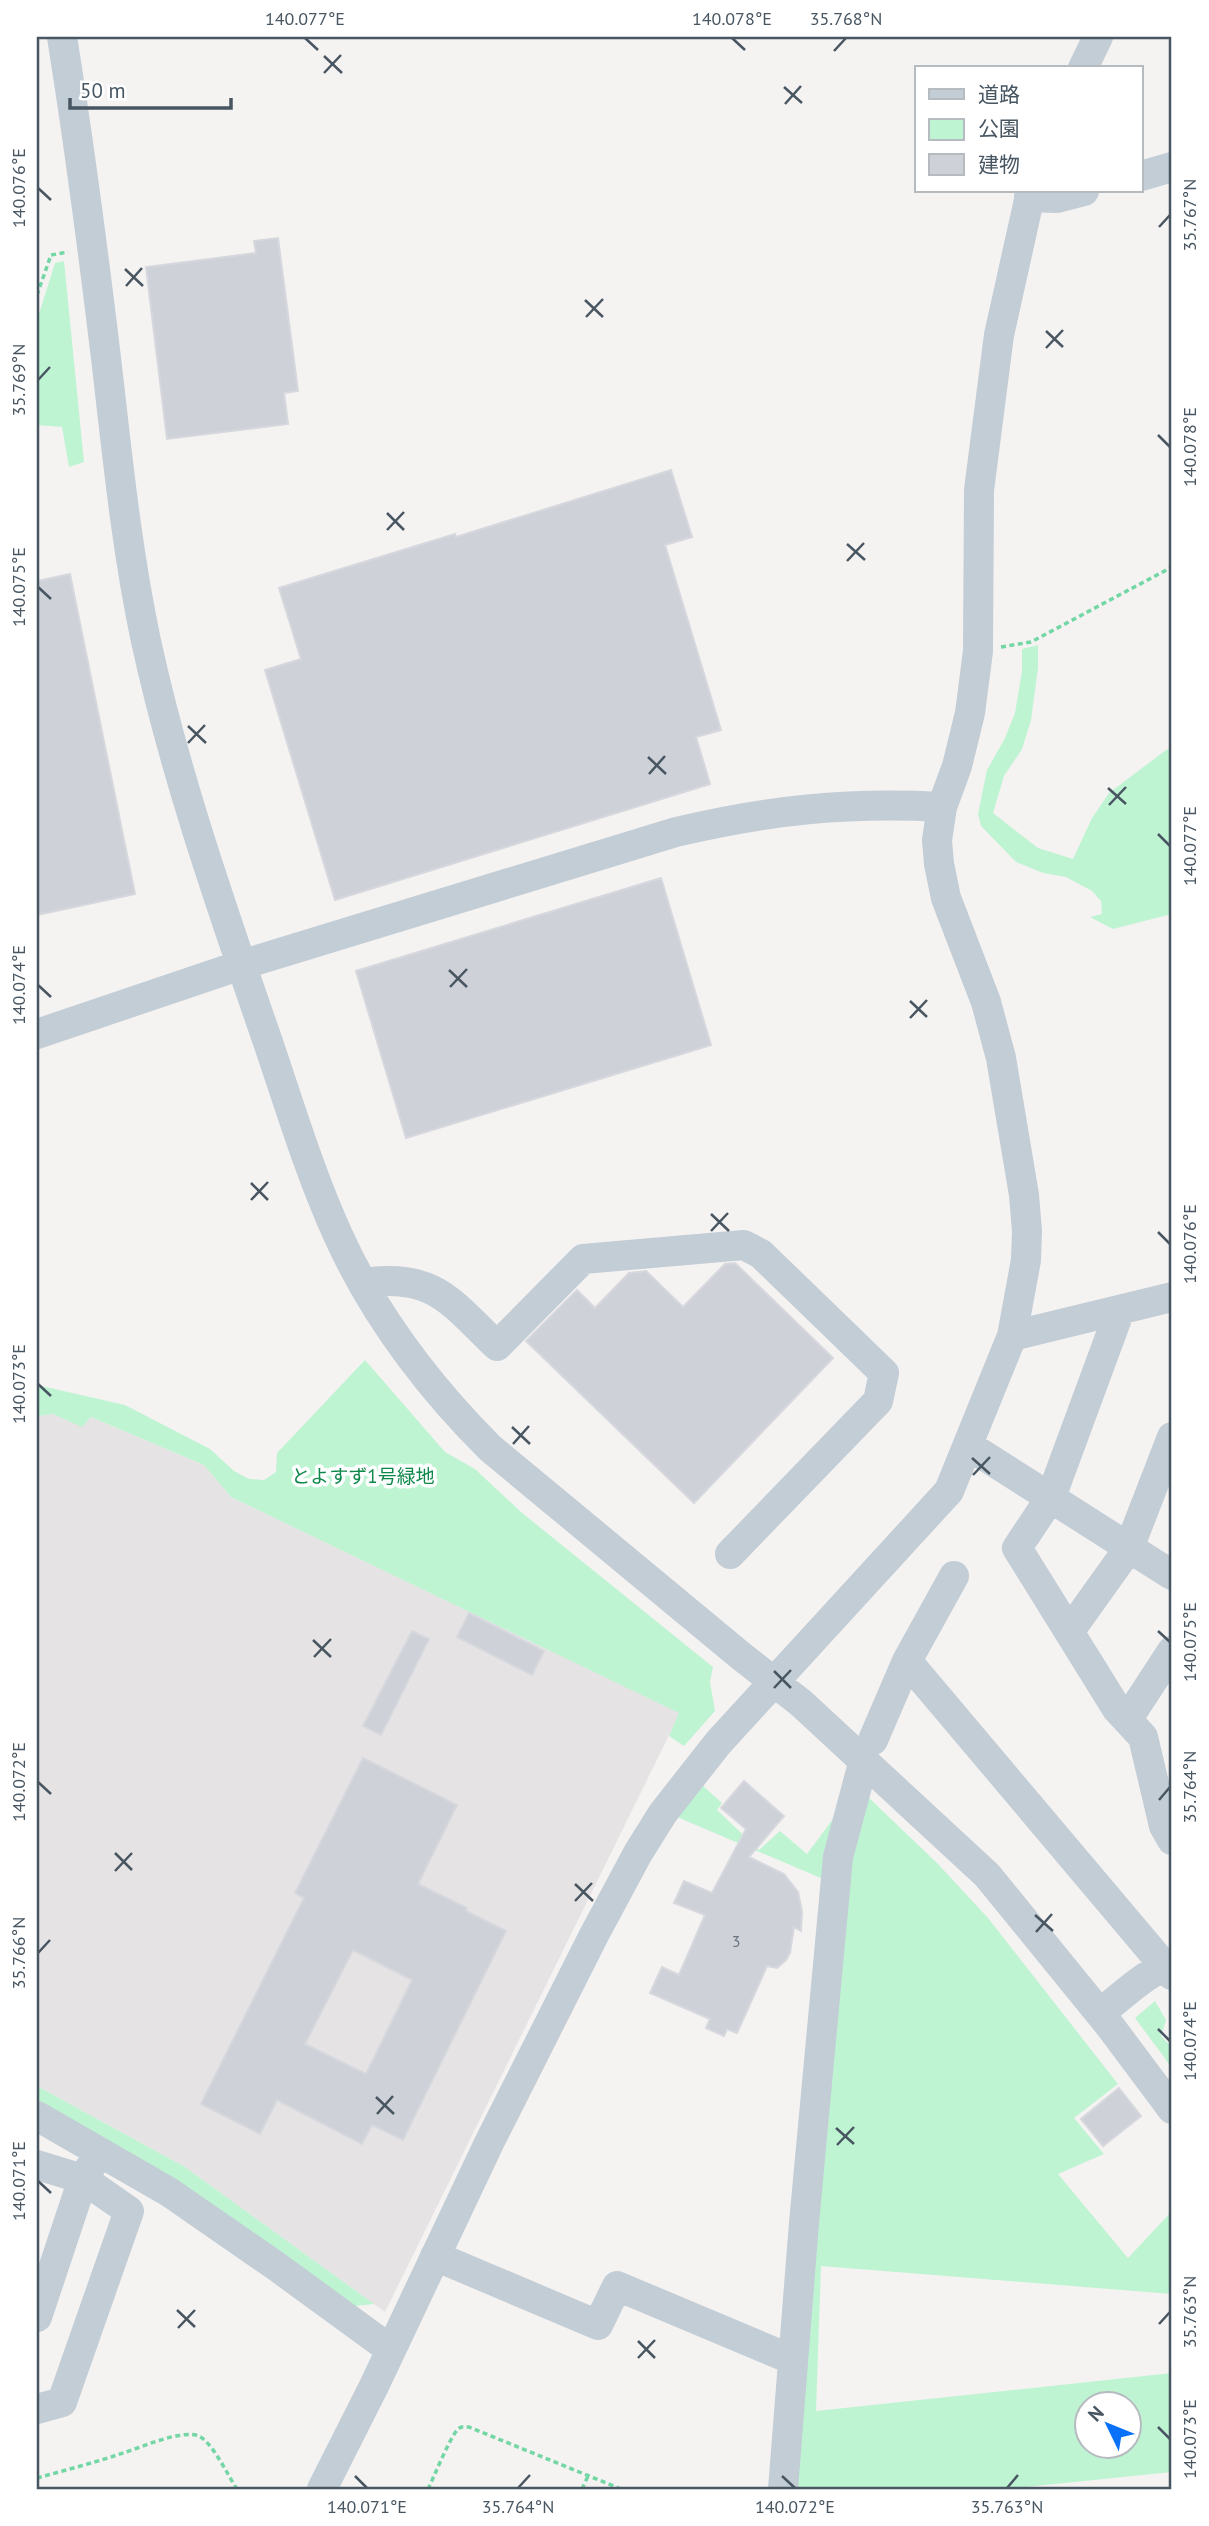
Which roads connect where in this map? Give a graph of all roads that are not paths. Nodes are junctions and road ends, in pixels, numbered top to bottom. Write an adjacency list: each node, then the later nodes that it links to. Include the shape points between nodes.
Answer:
1 (62, 37): 9 (street, via 92,238 128,548 166,726)
2 (1098, 37): 3 (street)
3 (1084, 66)
4 (1172, 167): 5 (street)
5 (1142, 176)
6 (1080, 192): 7 (street, via 1057,198)
7 (1030, 194): 8 (street, via 999,335 979,490 978,651 970,713)
8 (942, 807): 9 (street, via 840,806 731,819); 14 (street, via 937,841 946,898 986,1002 1001,1058 1024,1195 1026,1260)
9 (241, 965): 10 (street); 11 (street, via 322,1197)
10 (37, 1034)
11 (363, 1283): 19 (street, via 417,1283 446,1296 497,1346 583,1259 744,1245 761,1254 884,1373 878,1401); 25 (street, via 412,1359 490,1448)
12 (1172, 1297): 13 (street)
13 (1120, 1310): 14 (street); 17 (street)
14 (1012, 1336): 16 (street)
15 (1172, 1437): 18 (street)
16 (969, 1446): 17 (street); 25 (street, via 949,1491)
17 (1051, 1497): 18 (street); 22 (street, via 1017,1548)
18 (1129, 1548): 20 (street); 22 (street)
19 (730, 1554)
20 (1172, 1575)
21 (954, 1576): 24 (street)
22 (1069, 1632): 26 (street)
23 (1172, 1651): 26 (street)
24 (907, 1661): 27 (street); 29 (street)
25 (774, 1681): 27 (street); 36 (street, via 687,1779 638,1853)
26 (1127, 1720): 28 (street, via 1143,1737)
27 (869, 1750): 30 (street, via 987,1875); 39 (street, via 838,1857)
28 (1170, 1827)
29 (1170, 1972): 30 (street, via 1152,1973)
30 (1105, 2019): 31 (street)
31 (1172, 2109)
32 (37, 2116): 33 (street)
33 (100, 2151): 35 (street); 38 (street, via 169,2192)
34 (37, 2165): 35 (street)
35 (83, 2179): 37 (street); 40 (street, via 129,2211 62,2402)
36 (435, 2256): 38 (street); 39 (street, via 598,2325 617,2286)
37 (37, 2318)
38 (391, 2350): 41 (street)
39 (793, 2360): 42 (street)
40 (37, 2409)
41 (322, 2489)
42 (783, 2489)

